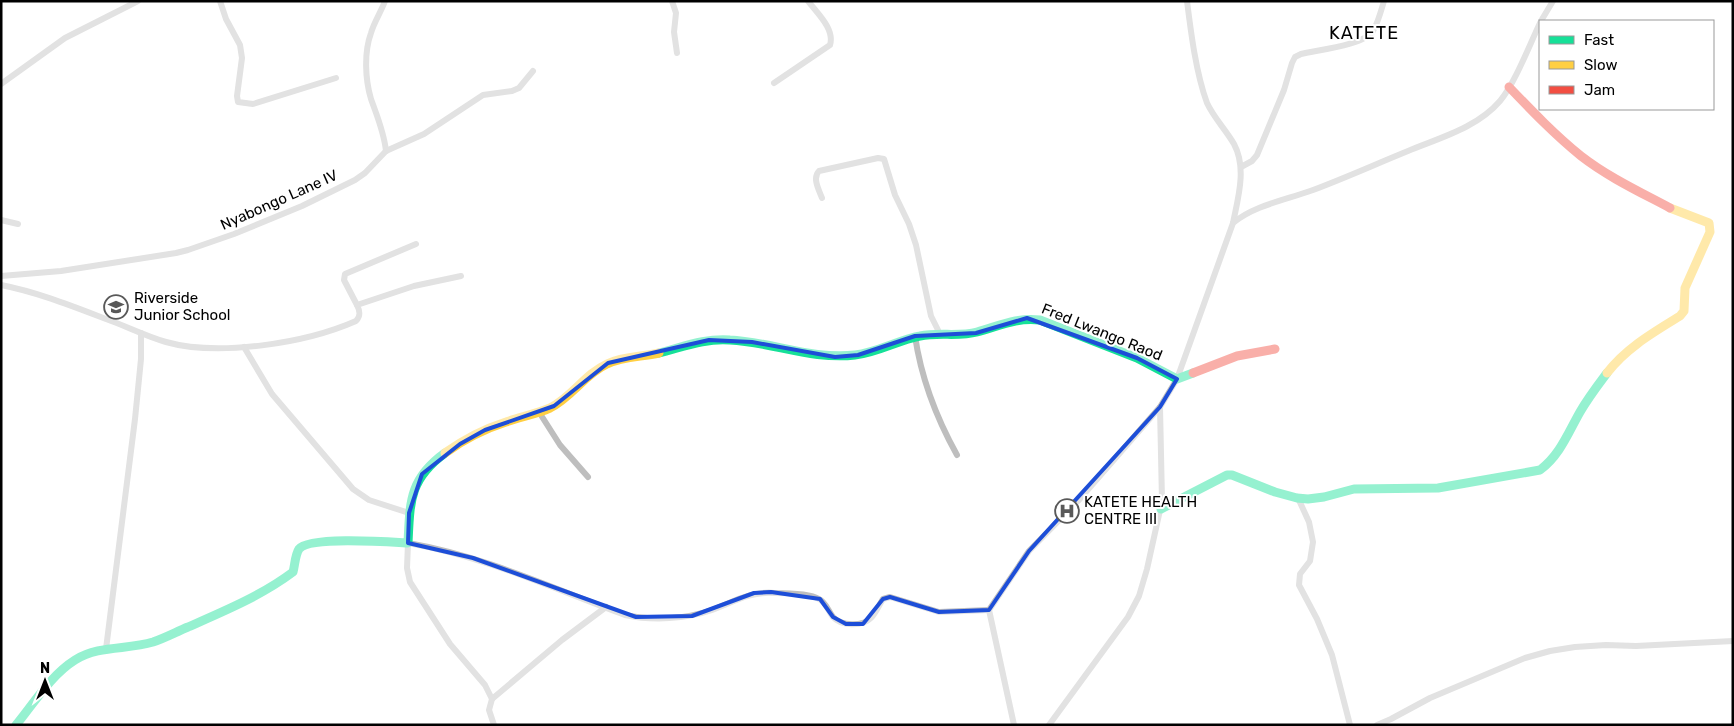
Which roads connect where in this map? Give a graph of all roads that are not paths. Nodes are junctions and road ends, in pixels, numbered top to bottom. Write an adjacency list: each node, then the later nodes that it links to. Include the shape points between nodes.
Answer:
1 (138, 1): 16 (street, via 65,38)
2 (220, 1): 14 (street, via 240,45 238,102 253,104)
3 (385, 1): 18 (street, via 371,32 367,71)
4 (672, 1): 12 (street, via 676,13)
5 (808, 1): 15 (street, via 830,31 830,45)
6 (1183, 1): 9 (street)
7 (1384, 1): 19 (street, via 1368,37 1295,58 1258,155)
8 (1553, 1): 10 (street)
9 (1187, 2): 19 (street, via 1207,102 1234,144)
10 (1542, 20)
11 (1539, 26): 17 (street)
12 (677, 53)
13 (533, 71): 18 (street, Nyabongo Lane IV, via 519,88 483,95 424,134)
14 (336, 78)
15 (774, 83)
16 (1, 84)
17 (1509, 87): 22 (street, via 1492,109 1464,128 1250,212); 39 (street, via 1556,135 1610,176 1674,210 1709,223 1710,232 1685,288 1684,311 1630,348 1610,368 1554,458 1540,470 1438,488 1354,488 1319,499)
18 (386, 151): 25 (street, Nyabongo Lane IV, via 355,180 302,206 188,250 92,266)
19 (1242, 167): 22 (street)
20 (822, 198): 30 (street, via 816,178 819,171 884,159 916,245 931,316)
21 (1, 220): 23 (street)
22 (1233, 223): 34 (street)
23 (18, 224)
24 (416, 244): 28 (street, via 345,274 344,280)
25 (1, 276)
26 (461, 276): 28 (street, via 414,286)
27 (1, 285): 29 (street, via 106,318)
28 (357, 305): 32 (street, via 360,310 358,318 334,329)
29 (141, 334): 32 (street, via 187,347); 46 (street, via 135,419)
30 (940, 334): 31 (street, Fred Lwango Raod); 34 (street, Fred Lwango Raod, via 976,333 1013,320 1040,320 1137,358)
31 (915, 336): 36 (street, Fred Lwango Raod, via 858,355 835,358 752,342 709,340 608,363 566,398); 37 (street, via 926,383 943,431)
32 (244, 347): 41 (street, via 272,394 353,489 369,500)
33 (1275, 348): 34 (street, via 1221,360)
34 (1177, 379): 35 (street)
35 (1160, 407): 40 (street); 44 (street, via 1078,501 1029,551)
36 (539, 412): 38 (street, via 560,445); 41 (street, Fred Lwango Raod, via 485,430 438,459 422,474)
37 (957, 455)
38 (588, 478)
39 (1298, 498): 40 (street, via 1277,494 1228,475); 52 (street, via 1309,522 1313,542 1310,561 1300,574 1299,585 1332,655)
40 (1161, 509): 51 (street, via 1134,608)
41 (409, 512): 42 (street, Fred Lwango Raod)
42 (408, 543): 43 (street, via 473,558); 46 (street, via 309,543 297,552 293,572 224,612 160,640); 47 (street, via 410,582 450,644 486,685)
43 (606, 607): 44 (street, via 636,617 692,616 754,594 771,592 813,596 820,599 832,617 846,624 863,624 883,599 890,597 939,612); 47 (street)
44 (988, 610): 50 (street)
45 (1733, 641): 53 (street, via 1606,645 1550,651 1525,658 1430,698)
46 (106, 649): 48 (street, via 82,655 67,665)
47 (492, 699): 49 (street, via 489,710)
48 (16, 725)
49 (494, 725)
50 (1014, 725)
51 (1049, 725)
52 (1350, 725)
53 (1377, 725)

